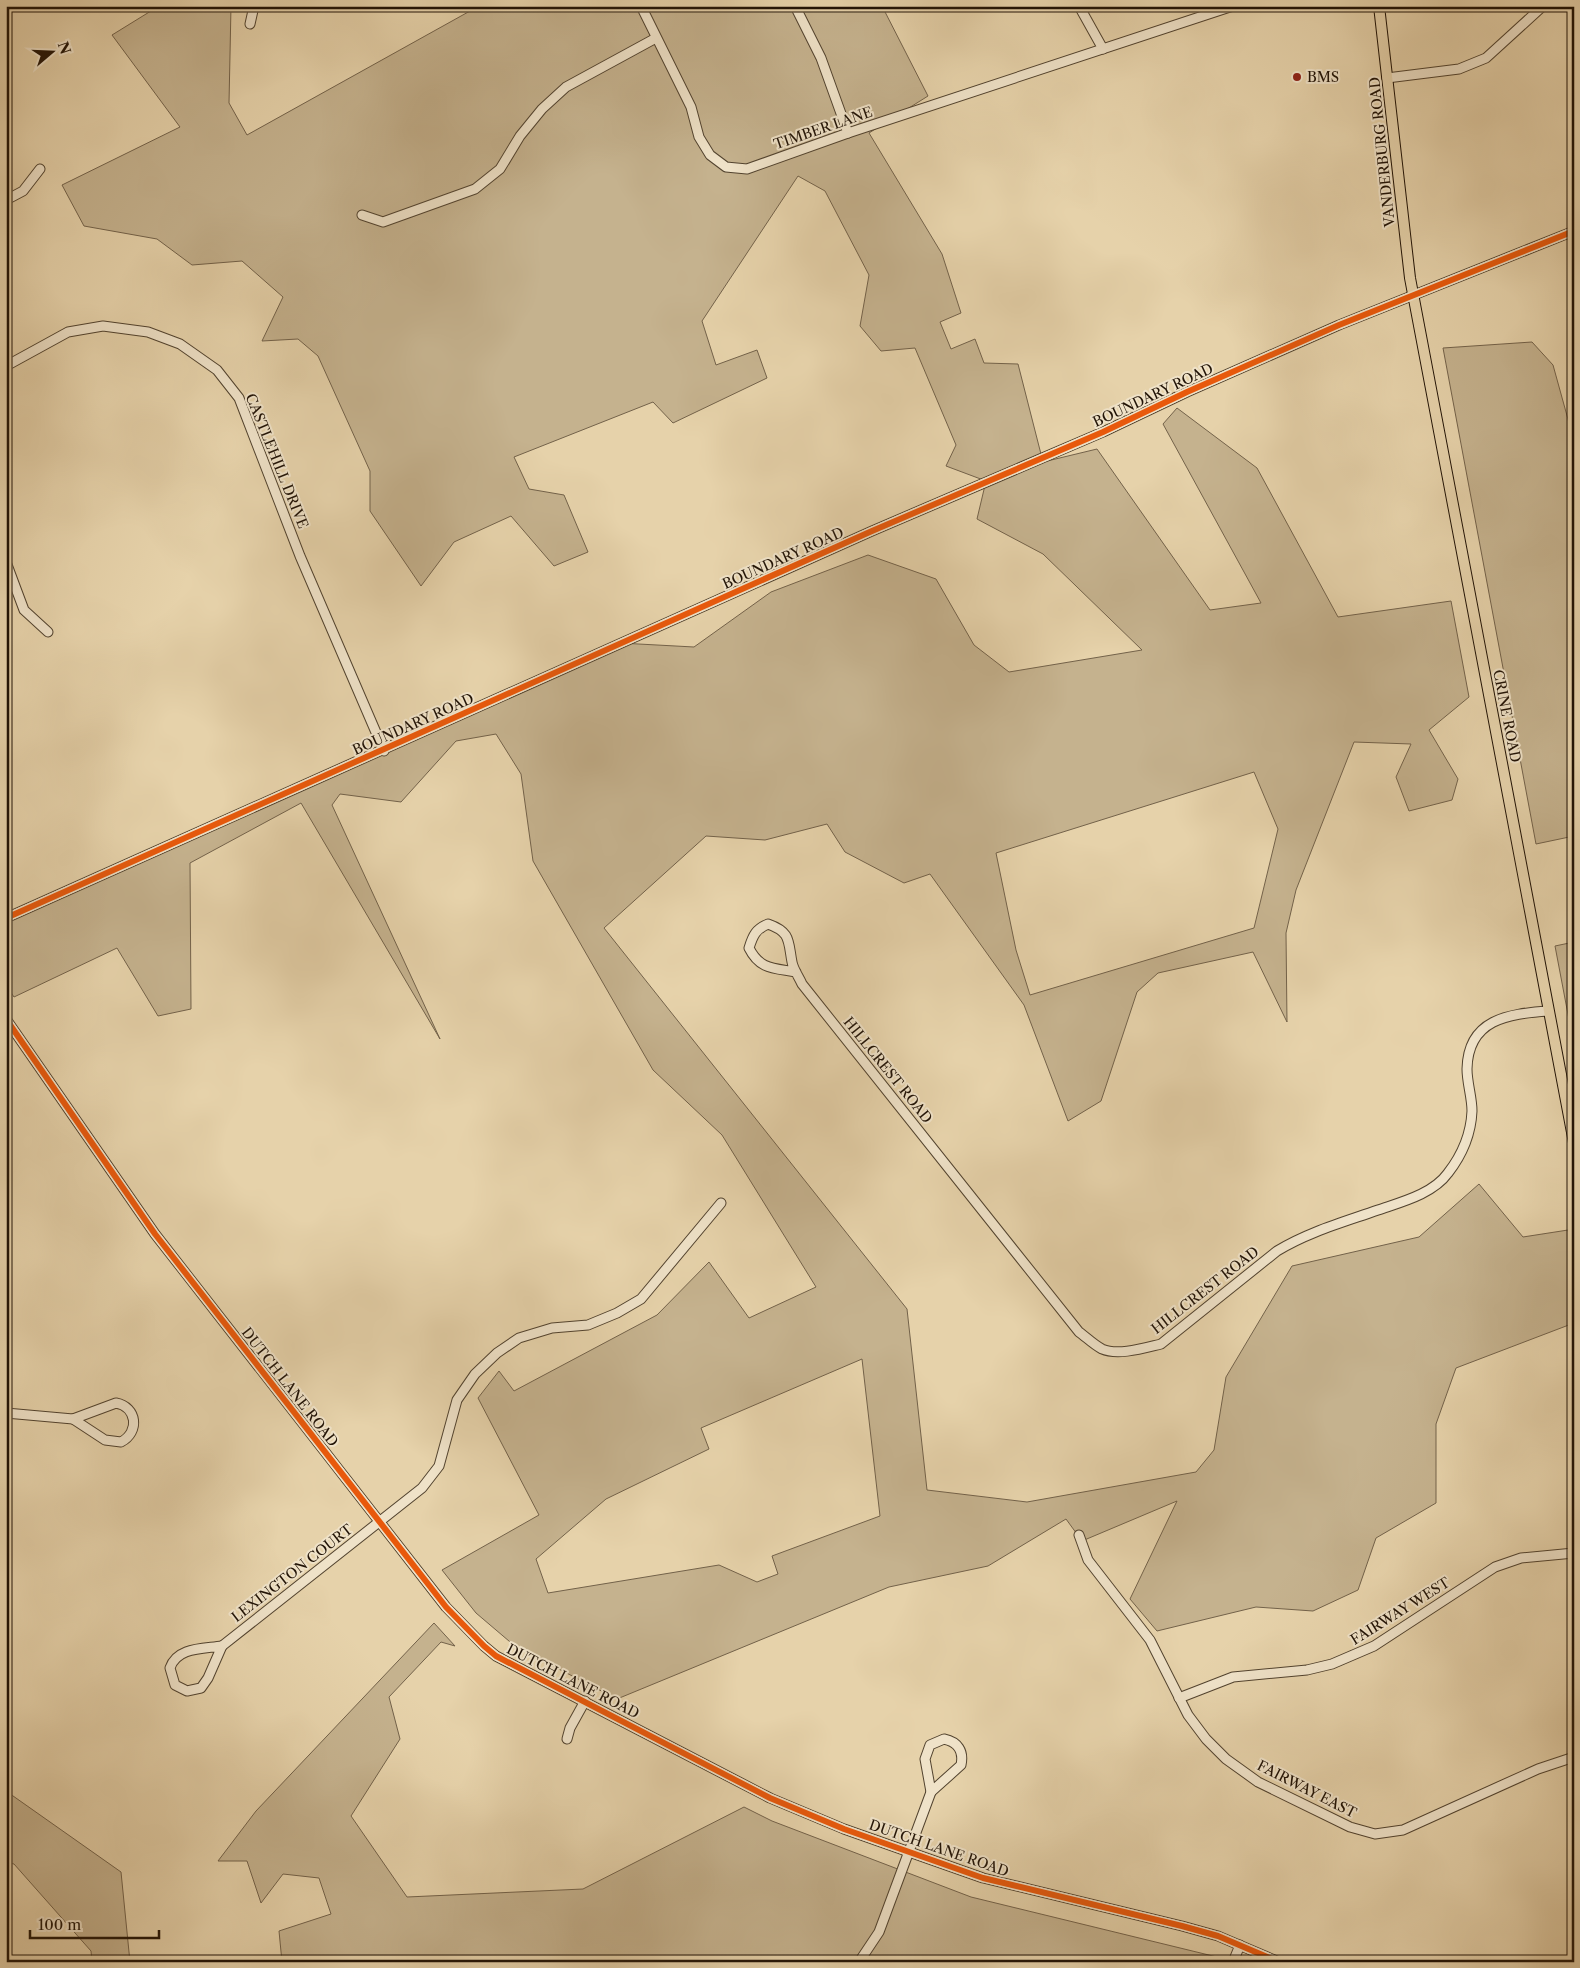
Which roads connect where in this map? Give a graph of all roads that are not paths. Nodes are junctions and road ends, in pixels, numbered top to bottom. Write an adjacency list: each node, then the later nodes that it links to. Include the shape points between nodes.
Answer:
1 (254, 6): 8 (street)
2 (641, 6): 9 (street, TIMBER LANE)
3 (795, 6): 12 (street, via 821,58)
4 (1079, 6): 10 (street)
5 (1233, 6): 10 (street, TIMBER LANE)
6 (1379, 6): 11 (main road, VANDERBURG ROAD)
7 (1543, 6): 11 (street, via 1486,58 1459,69)
8 (250, 24)
9 (656, 38): 12 (street, TIMBER LANE, via 691,107 699,137 710,155 726,167 747,169); 15 (street, via 566,87 520,136 500,169 476,189 383,222)
10 (1103, 49): 12 (street, TIMBER LANE)
11 (1387, 78): 17 (main road, VANDERBURG ROAD)
12 (848, 133)
13 (40, 169): 14 (street, via 28,187)
14 (6, 200)
15 (362, 216)
16 (1574, 231): 17 (street, BOUNDARY ROAD)
17 (1413, 295): 21 (street, BOUNDARY ROAD, via 872,531); 24 (main road, CRINE ROAD)
18 (6, 366): 21 (street, CASTLEHILL DRIVE, via 68,332 103,326 148,332 180,344 217,370 239,398 300,556)
19 (6, 562): 20 (street, via 24,610)
20 (48, 632)
21 (384, 751): 22 (street, BOUNDARY ROAD)
22 (6, 918)
23 (796, 972): 23 (street, HILLCREST ROAD, via 770,969 754,959 749,948 759,928 768,924 786,935); 24 (street, HILLCREST ROAD, via 802,984 1079,1332 1102,1349 1143,1349 1160,1344 1295,1240 1402,1202 1424,1192 1446,1176 1467,1140 1472,1110 1467,1069 1471,1045 1478,1033 1488,1024 1506,1016)
24 (1548, 1011): 26 (main road, CRINE ROAD)
25 (6, 1019): 30 (street, DUTCH LANE ROAD, via 155,1234)
26 (1574, 1143)
27 (721, 1203): 30 (street, LEXINGTON COURT, via 641,1299 588,1325 552,1328 518,1338 475,1374 457,1400 440,1466 422,1488)
28 (6, 1413): 29 (street)
29 (73, 1419): 29 (street, via 116,1402 130,1409 134,1422 130,1435 114,1443)
30 (380, 1522): 33 (street, LEXINGTON COURT); 35 (street, DUTCH LANE ROAD, via 446,1606 484,1646 509,1664)
31 (1079, 1535): 34 (street, FAIRWAY EAST, via 1088,1560 1150,1640)
32 (1574, 1553): 34 (street, FAIRWAY WEST, via 1521,1558 1495,1568 1374,1646 1352,1656 1307,1670 1233,1677)
33 (222, 1646): 33 (street, via 201,1688 187,1691 175,1685 170,1668 178,1655)
34 (1179, 1698): 37 (street, FAIRWAY EAST, via 1206,1738 1246,1774 1363,1832 1388,1834 1403,1830 1538,1769)
35 (585, 1701): 36 (street); 39 (street, DUTCH LANE ROAD, via 770,1798)
36 (567, 1739)
37 (1574, 1757)
38 (931, 1792): 38 (street, via 962,1765 962,1752 950,1740 930,1744 926,1753); 39 (street)
39 (909, 1853): 40 (street, DUTCH LANE ROAD, via 982,1878 1182,1926); 41 (street, via 879,1932)
40 (1240, 1945): 42 (street); 43 (street, DUTCH LANE ROAD)
41 (859, 1962)
42 (1233, 1962)
43 (1279, 1962)

